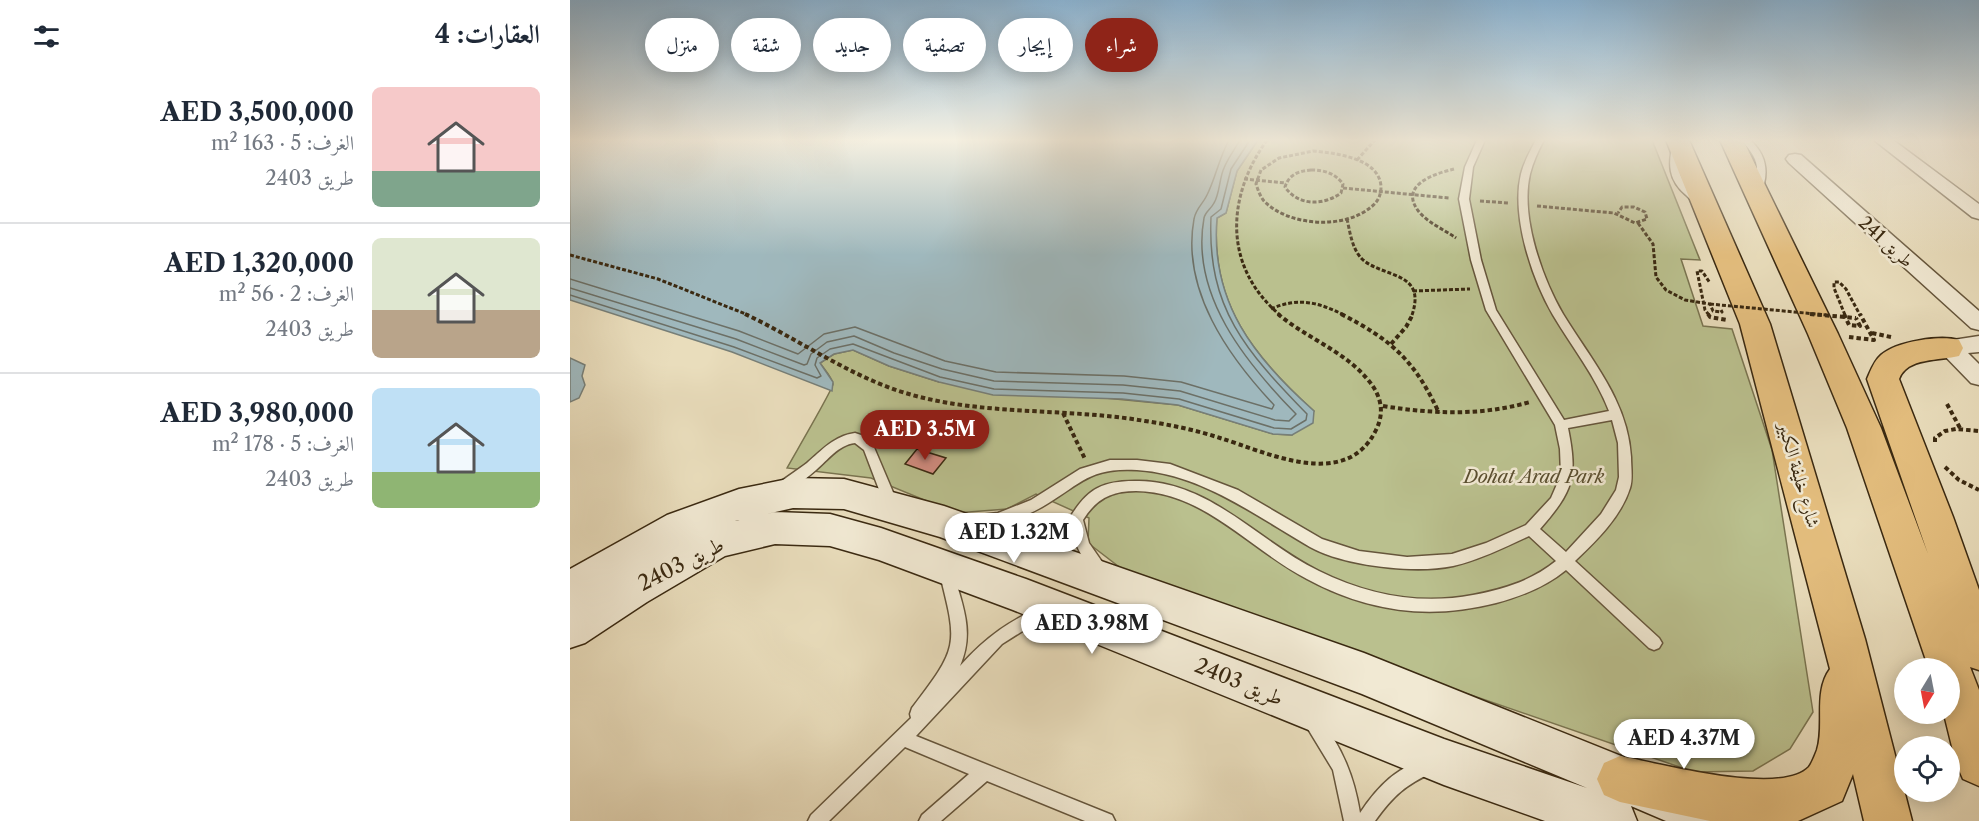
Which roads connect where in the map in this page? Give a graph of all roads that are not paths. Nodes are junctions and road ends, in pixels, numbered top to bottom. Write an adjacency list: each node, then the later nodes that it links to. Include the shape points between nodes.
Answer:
1 (1467, 178): 14 (lane, via 1464,199 1491,310)
2 (1525, 178): 13 (lane, via 1521,205 1536,266 1557,312)
3 (1694, 178): 27 (main road, شارع خليفة الكبير, via 1755,324)
4 (1749, 178): 8 (main road)
5 (1760, 178): 8 (lane)
6 (1817, 178): 10 (street, طريق 241)
7 (1933, 178): 9 (street)
8 (1757, 195): 30 (main road, via 1864,428)
9 (1979, 213)
10 (1979, 323)
11 (1963, 346): 12 (street); 29 (main road, via 1895,358 1886,367 1883,379)
12 (1979, 377)
13 (1617, 414): 14 (lane); 21 (lane, via 1626,449 1624,488 1602,524)
14 (1561, 425): 19 (lane, via 1567,475 1556,501)
15 (764, 498): 16 (main road, طريق 2403, via 794,493 844,494); 16 (lane, via 798,477 840,441 859,439 869,448); 24 (main road, طريق 2403, via 680,526)
16 (893, 508): 18 (main road, طريق 2403)
17 (1076, 519): 20 (lane); 21 (lane, via 1086,501 1099,493 1137,485 1161,488 1223,515 1309,574 1347,592 1396,603 1443,606 1488,598 1536,584); 23 (lane, via 1083,545)
18 (944, 522): 19 (lane, via 999,519 1036,504 1080,474 1119,465 1170,470 1233,494 1318,544 1359,557 1407,563 1452,560); 20 (main road, طريق 2403)
19 (1531, 529): 21 (lane)
20 (1050, 562): 23 (main road, طريق 2403); 25 (main road)
21 (1566, 562): 28 (lane)
22 (946, 568): 25 (main road, طريق 2403); 26 (main road, طريق 2403, via 830,530 775,528 716,542); 31 (lane, via 959,623)
23 (1113, 584): 38 (main road, طريق 2403, via 1364,674)
24 (570, 590)
25 (1041, 603): 31 (lane, via 1028,619); 33 (main road, طريق 2403)
26 (570, 629)
27 (1844, 639): 38 (main road, via 1840,753 1825,784 1787,802); 45 (main road, شارع خليفة الكبير)
28 (1654, 643)
29 (1979, 650)
30 (1946, 658)
31 (960, 664): 34 (lane, via 936,704)
32 (1960, 698): 36 (main road)
33 (1297, 705): 35 (main road, طريق 2403); 42 (lane, via 1341,763)
34 (902, 738): 37 (lane); 39 (lane)
35 (1443, 762): 38 (main road, طريق 2403); 43 (lane, via 1403,777 1386,791)
36 (1979, 763)
37 (985, 771): 40 (lane); 41 (lane)
38 (1617, 800): 44 (main road)
39 (817, 821)
40 (928, 821)
41 (1106, 821)
42 (1353, 821)
43 (1365, 821)
44 (1724, 821)
45 (1888, 821)

